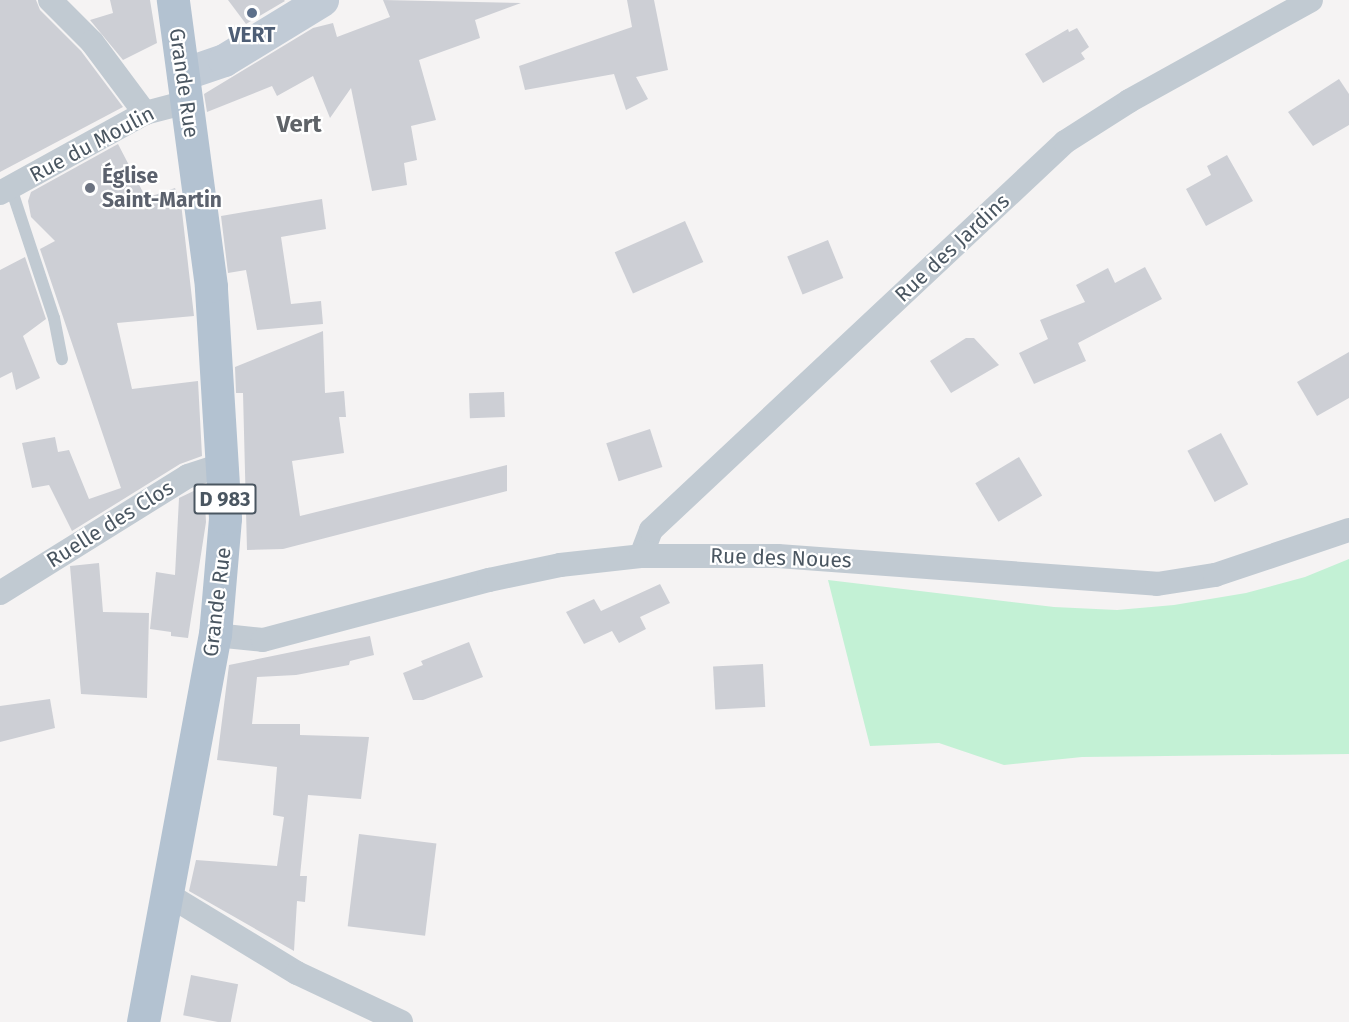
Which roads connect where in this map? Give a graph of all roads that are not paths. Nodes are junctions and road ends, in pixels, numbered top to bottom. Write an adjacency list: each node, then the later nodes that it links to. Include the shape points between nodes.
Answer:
1 (50, 0): 6 (street, via 92,42)
2 (172, 0): 5 (main road, Grande Rue / D 983)
3 (322, 0): 5 (street)
4 (1311, 0): 11 (street, Rue des Jardins, via 1129,101 1065,142 651,530)
5 (185, 88): 6 (street, Rue du Moulin); 9 (main road, Grande Rue / D 983, via 211,286)
6 (145, 113): 7 (street, Rue du Moulin)
7 (5, 191): 8 (lane, via 54,318)
8 (62, 359)
9 (224, 464): 12 (street, Ruelle des Clos, via 188,476); 13 (main road, Grande Rue / D 983, via 223,573)
10 (1349, 530): 11 (street, Rue des Noues, via 1215,575 1157,584 778,556)
11 (641, 556): 13 (street, Rue des Noues, via 561,565 489,580 263,640)
12 (0, 593)
13 (215, 635): 14 (main road, Grande Rue / D 983)
14 (167, 894): 15 (main road, Grande Rue / D 983); 16 (street, via 297,973)
15 (143, 1022)
16 (401, 1022)

